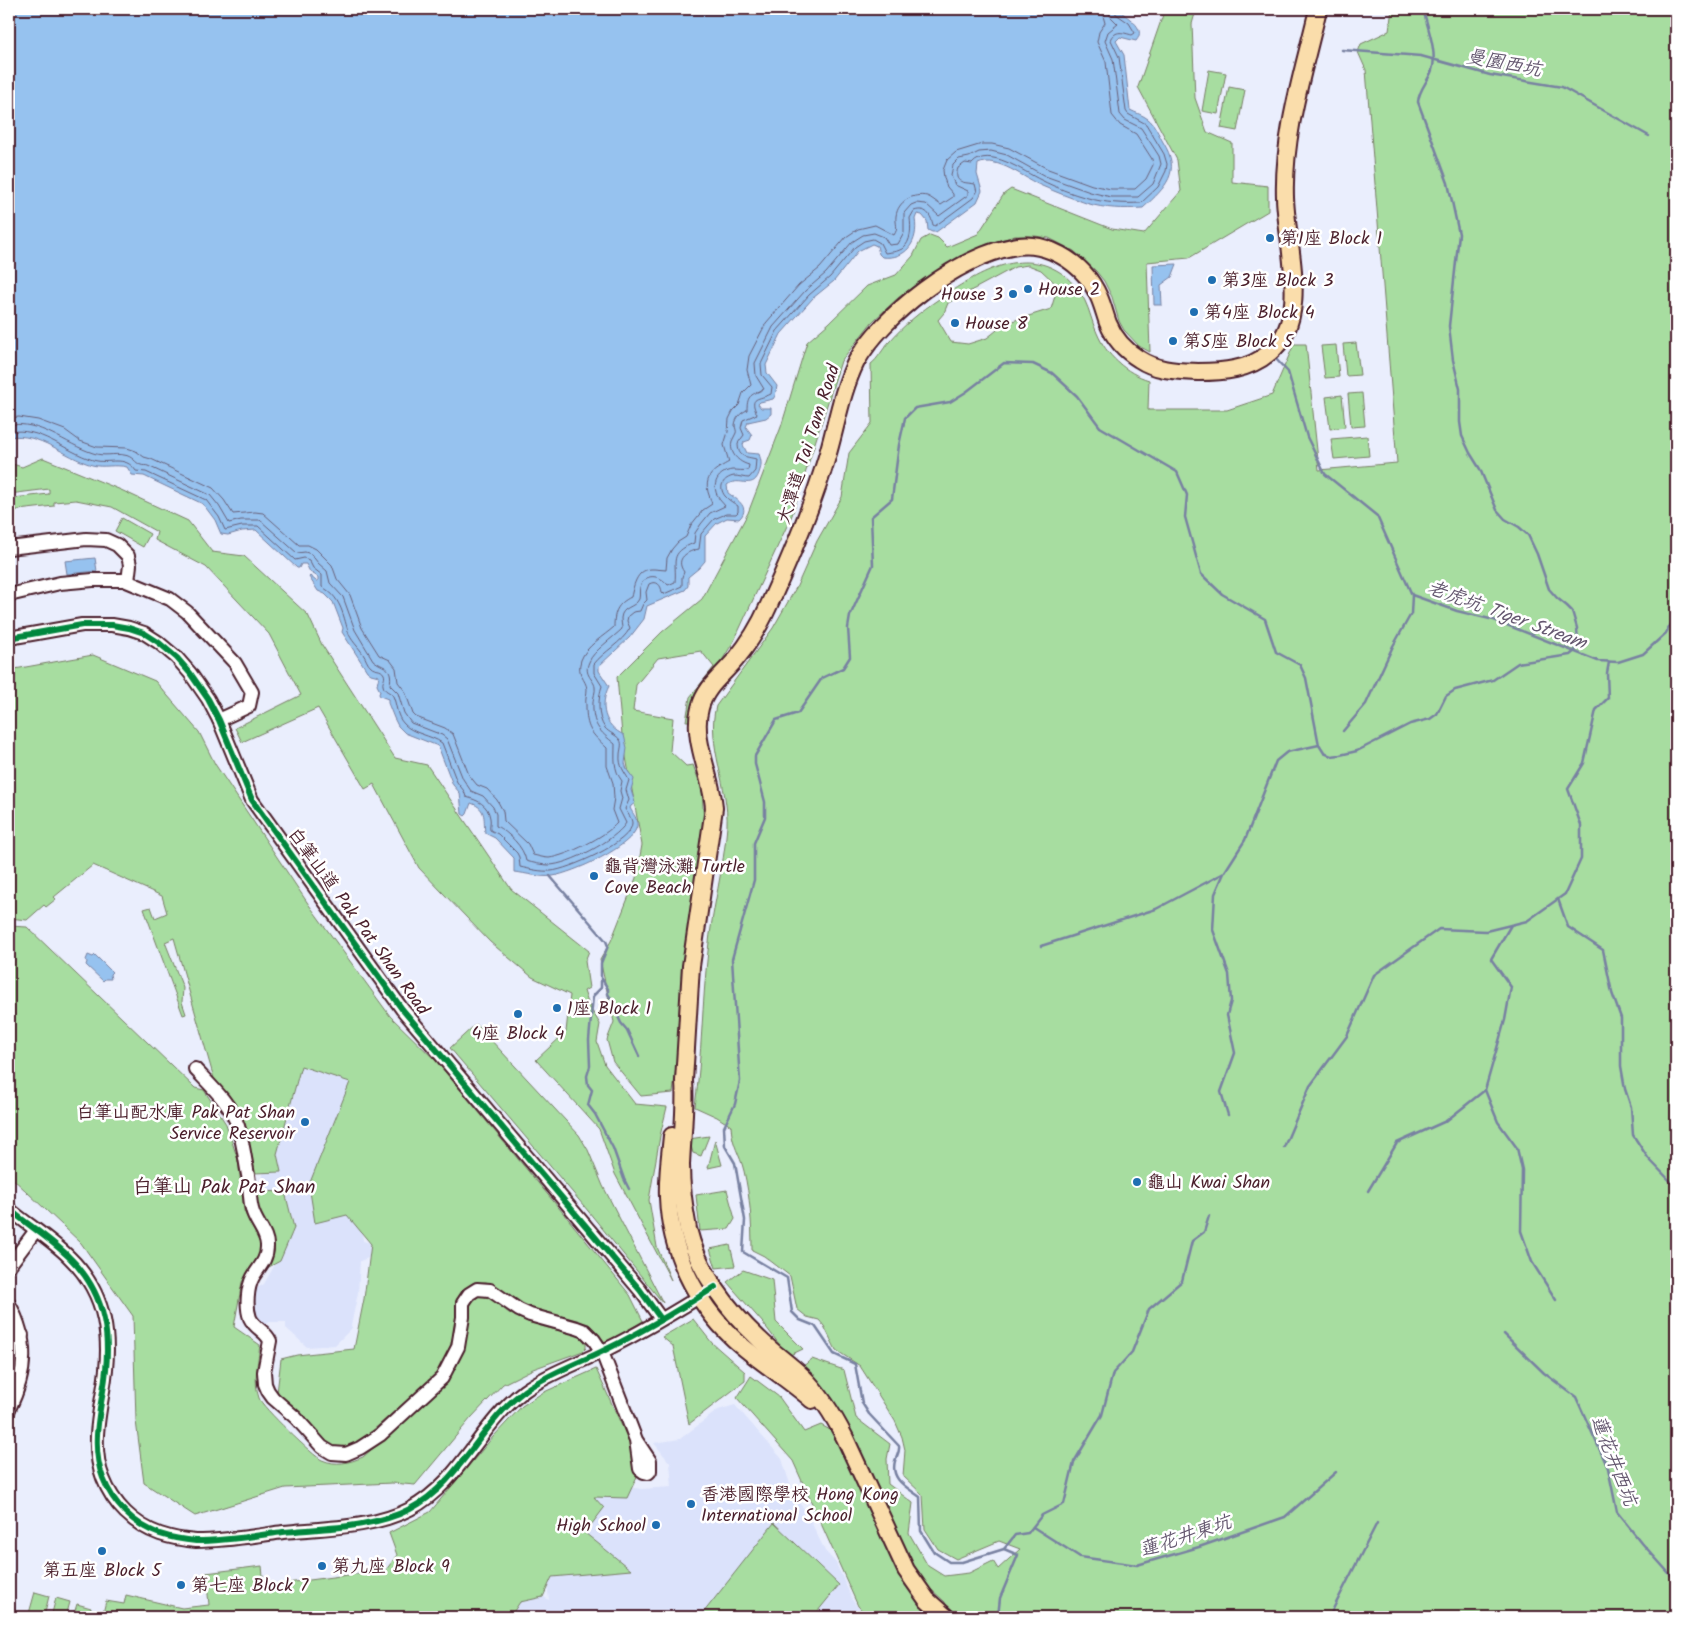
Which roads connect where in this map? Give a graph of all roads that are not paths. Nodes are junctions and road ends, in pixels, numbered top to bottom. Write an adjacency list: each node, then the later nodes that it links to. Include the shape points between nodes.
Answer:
1 (1318, 9): 8 (main road, 大潭道 Tai Tam Road, via 1286,158 1285,211 1293,280 1292,312 1285,335 1268,355 1245,366 1218,372 1170,371 1147,364 1118,340 1109,326 1097,292 1081,270 1057,253 1027,245 992,252 929,287 892,316 860,356 849,380 808,513 772,599 749,641 710,687 700,707 697,727 714,808 691,966)
2 (9, 548): 3 (street, via 86,539 106,540 128,556)
3 (128, 581): 4 (street, via 60,583); 6 (street, via 170,600 187,612 235,662 252,692 251,700 249,706)
4 (9, 595)
5 (9, 638): 6 (street, 白筆山道 Pak Pat Shan Road, via 82,624 136,630 158,642 183,664)
6 (219, 720): 15 (street, 白筆山道 Pak Pat Shan Road, via 252,800 402,1009)
7 (195, 1069): 18 (street, via 223,1099 238,1127 252,1209 266,1237 266,1257 250,1284 248,1306 253,1324 270,1341 264,1372 267,1388 322,1447 342,1454 365,1445 442,1378 458,1347 462,1303 477,1289 490,1290 530,1315 585,1331 594,1340)
8 (684, 1082): 12 (main road, 大潭道 Tai Tam Road, via 682,1180 685,1212 693,1246); 13 (main road, 大潭道 Tai Tam Road, via 672,1134 668,1207 678,1253)
9 (9, 1209): 10 (street)
10 (36, 1230): 11 (street); 18 (street, via 77,1266 103,1314 108,1358 96,1441 102,1477 112,1497 143,1527 182,1540 212,1540 354,1524 398,1514 417,1505 437,1489 517,1396 532,1385)
11 (9, 1266)
12 (715, 1287): 13 (street); 20 (main road, 大潭道 Tai Tam Road, via 750,1331 809,1384)
13 (699, 1296): 15 (street); 20 (main road, 大潭道 Tai Tam Road, via 734,1339 804,1393)
14 (9, 1304): 16 (street)
15 (662, 1319): 18 (street)
16 (22, 1335): 17 (street); 19 (street, via 23,1366)
17 (9, 1344)
18 (597, 1354): 21 (street)
19 (9, 1409)
20 (840, 1428): 22 (main road, 大潭道 Tai Tam Road, via 906,1570 927,1600)
21 (636, 1440)
22 (946, 1617)

